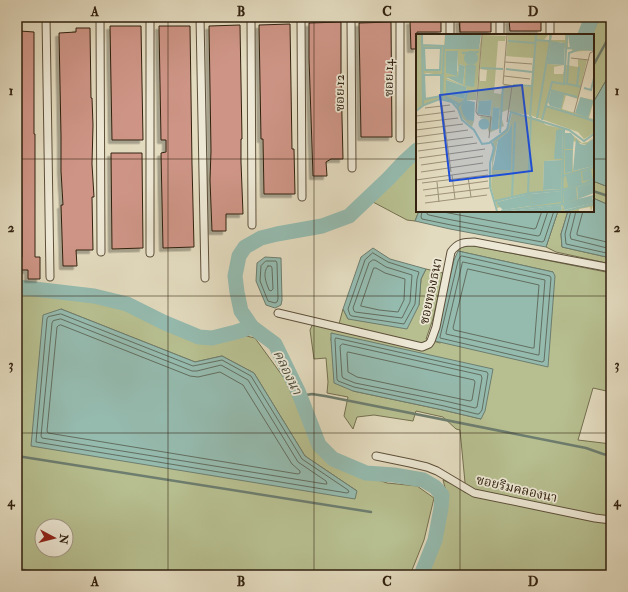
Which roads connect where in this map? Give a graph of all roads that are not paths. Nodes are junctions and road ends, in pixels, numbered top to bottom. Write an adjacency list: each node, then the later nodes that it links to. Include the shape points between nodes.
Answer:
1 (46, 17): 22 (street)
2 (100, 17): 19 (street)
3 (150, 17): 20 (street)
4 (200, 17): 23 (street)
5 (251, 17): 18 (street)
6 (301, 17): 17 (street)
7 (351, 17): 16 (street, ซอย 12)
8 (400, 17): 15 (street, ซอย 14)
9 (450, 17): 12 (street)
10 (500, 17): 13 (street)
11 (550, 17): 14 (street)
12 (450, 34)
13 (500, 34)
14 (550, 34)
15 (400, 138)
16 (352, 168)
17 (302, 197)
18 (252, 226)
19 (100, 252)
20 (150, 253)
21 (611, 268): 24 (street, ซอยทองธนา, via 474,242 455,246 451,252 436,327 429,344 422,347)
22 (50, 278)
23 (205, 278)
24 (278, 314)
25 (376, 456): 26 (street, ซอยริมคลองนา, via 427,467 474,492)
26 (611, 520)

